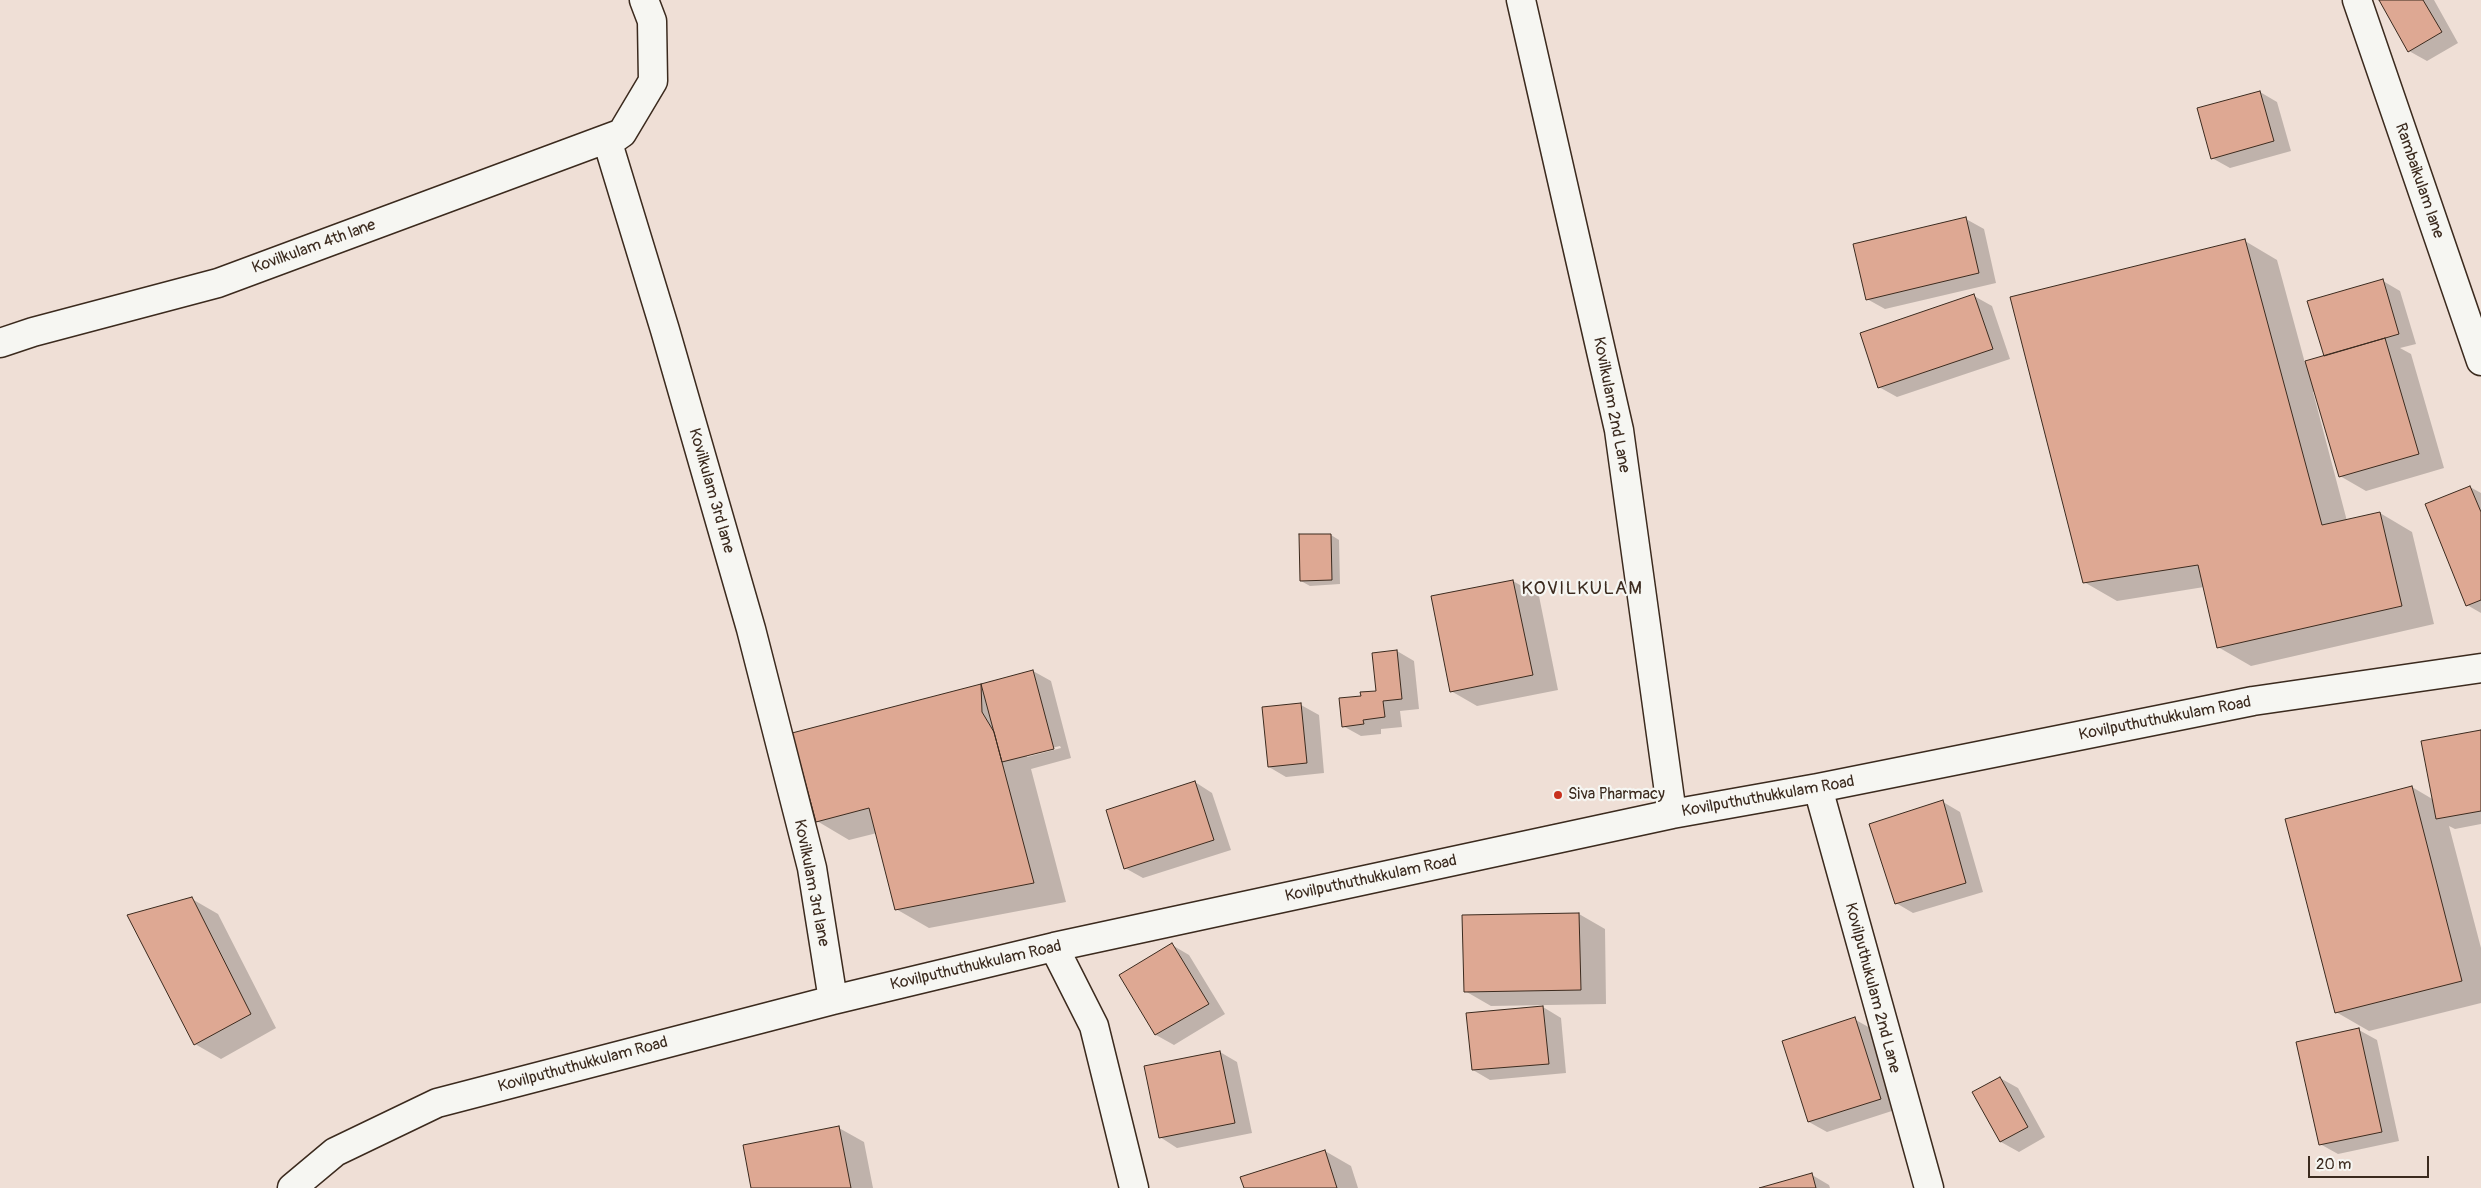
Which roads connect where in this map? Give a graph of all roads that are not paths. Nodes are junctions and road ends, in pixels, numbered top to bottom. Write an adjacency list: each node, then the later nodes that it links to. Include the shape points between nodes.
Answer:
1 (644, 0): 4 (street, Kovilkulam 3rd lane, via 652,21 653,81)
2 (1521, 0): 9 (street, Kovilkulam 2nd Lane, via 1619,430)
3 (2357, 0): 6 (street, Rambaikulam lane)
4 (622, 133): 5 (street, Kovilkulam 4th lane, via 218,283); 11 (street, Kovilkulam 3rd lane, via 608,143 751,629 812,868)
5 (0, 343)
6 (2481, 362)
7 (2481, 668): 8 (street, Kovilputhuthukkulam Road, via 2253,701)
8 (1818, 788): 9 (street, Kovilputhuthukkulam Road); 14 (street, Kovilputhukulam 2nd Lane)
9 (1672, 814): 10 (street, Kovilputhuthukkulam Road)
10 (1054, 947): 11 (street, Kovilputhuthukkulam Road); 13 (street, via 1094,1026)
11 (833, 1000): 12 (street, Kovilputhuthukkulam Road, via 437,1103 335,1152)
12 (292, 1188)
13 (1134, 1188)
14 (1929, 1188)

